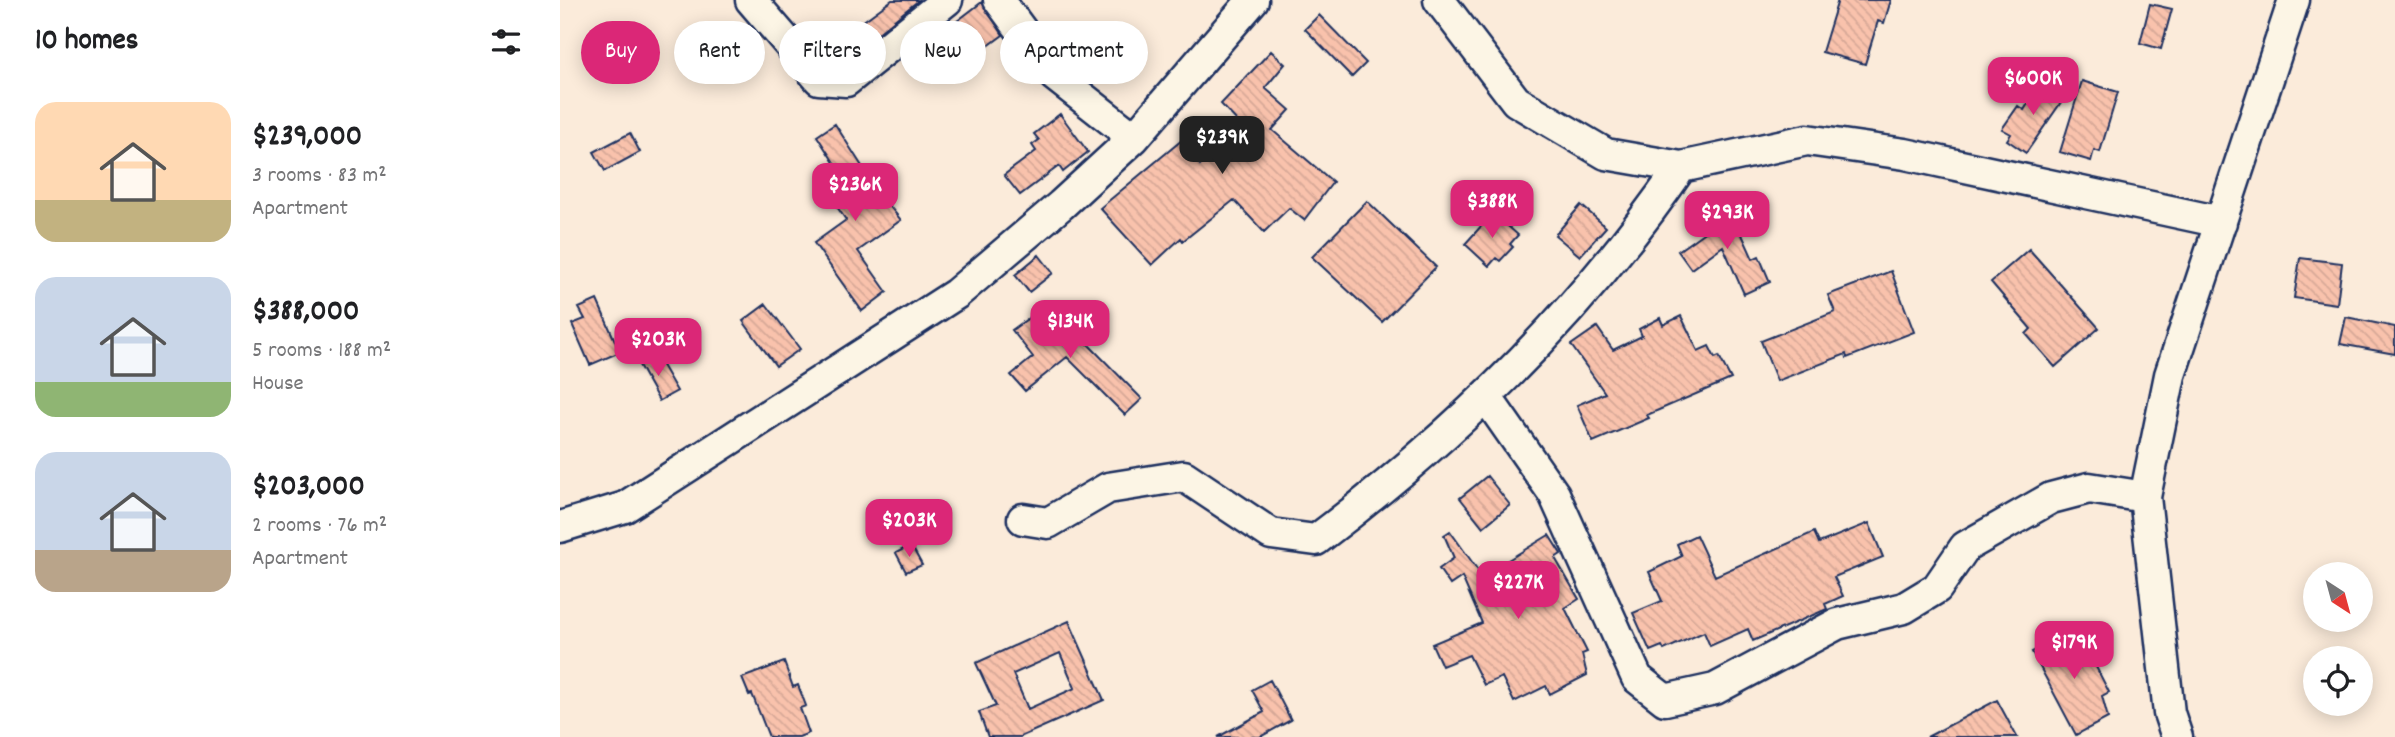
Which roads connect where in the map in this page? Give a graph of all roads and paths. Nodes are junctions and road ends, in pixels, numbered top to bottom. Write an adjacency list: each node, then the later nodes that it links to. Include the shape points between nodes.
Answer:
1 (751, 0): 2 (street, via 819,79 846,81)
2 (947, 0)
3 (999, 0): 7 (street, via 1055,76)
4 (1253, 0): 7 (street)
5 (1439, 0): 8 (street, via 1516,102 1606,154)
6 (2294, 0): 9 (street)
7 (1134, 138): 13 (street, via 956,294 625,507)
8 (1681, 167): 9 (street, via 1807,140 1905,154); 10 (street, via 1635,234)
9 (2221, 222): 11 (street, via 2170,375)
10 (1487, 398): 11 (street, via 1554,494 1637,678 1665,700 1715,689 1837,624 1904,608 1937,588 1965,547 2051,498 2089,488); 12 (street, via 1380,492 1316,540 1272,534 1184,476 1108,488 1048,523)
11 (2145, 497): 14 (street, via 2169,713)
12 (1023, 519)
13 (560, 527)
14 (2178, 737)

